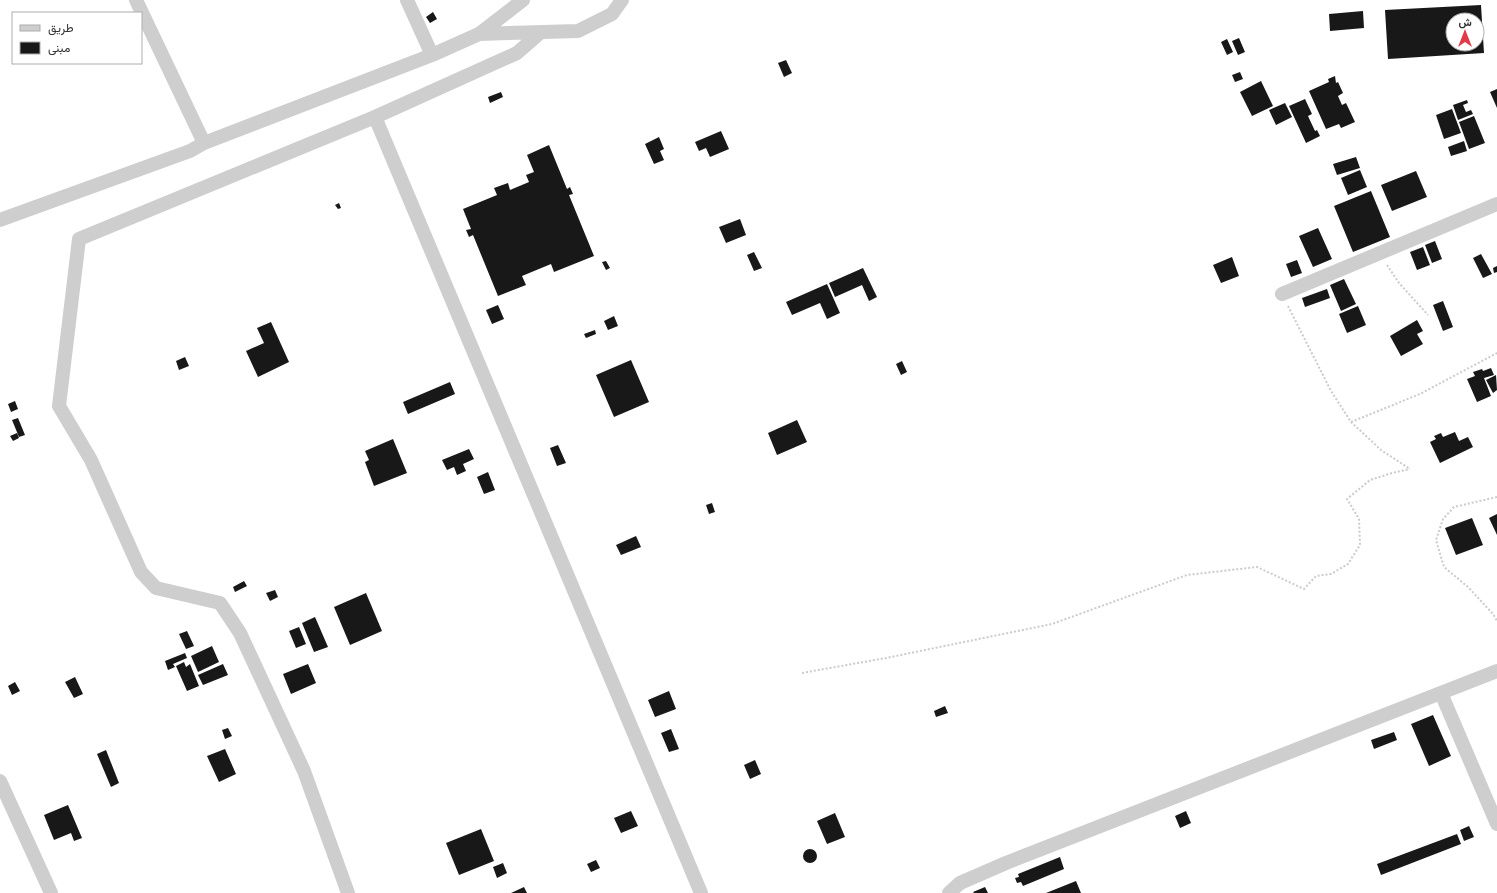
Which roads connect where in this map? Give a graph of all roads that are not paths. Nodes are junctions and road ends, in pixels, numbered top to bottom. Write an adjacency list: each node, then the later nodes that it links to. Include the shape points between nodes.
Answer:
1 (136, 0): 5 (street)
2 (407, 0): 9 (street)
3 (523, 0): 8 (street)
4 (622, 0): 7 (street, via 612,14 578,31)
5 (142, 12)
6 (142, 13): 11 (street)
7 (541, 32): 8 (street); 10 (street, via 517,53)
8 (479, 34): 9 (street)
9 (432, 55): 11 (street)
10 (375, 116): 20 (street, via 79,239 59,406 91,460 142,572 156,588 220,603 240,633 304,770); 21 (street)
11 (204, 143): 13 (street, via 190,151)
12 (1497, 204): 14 (street)
13 (0, 220)
14 (1282, 294)
15 (1497, 672): 16 (street)
16 (1441, 693): 18 (street); 22 (street, via 1006,863 960,883)
17 (0, 781): 19 (street)
18 (1497, 824)
19 (51, 893)
20 (348, 893)
21 (701, 893)
22 (949, 893)

